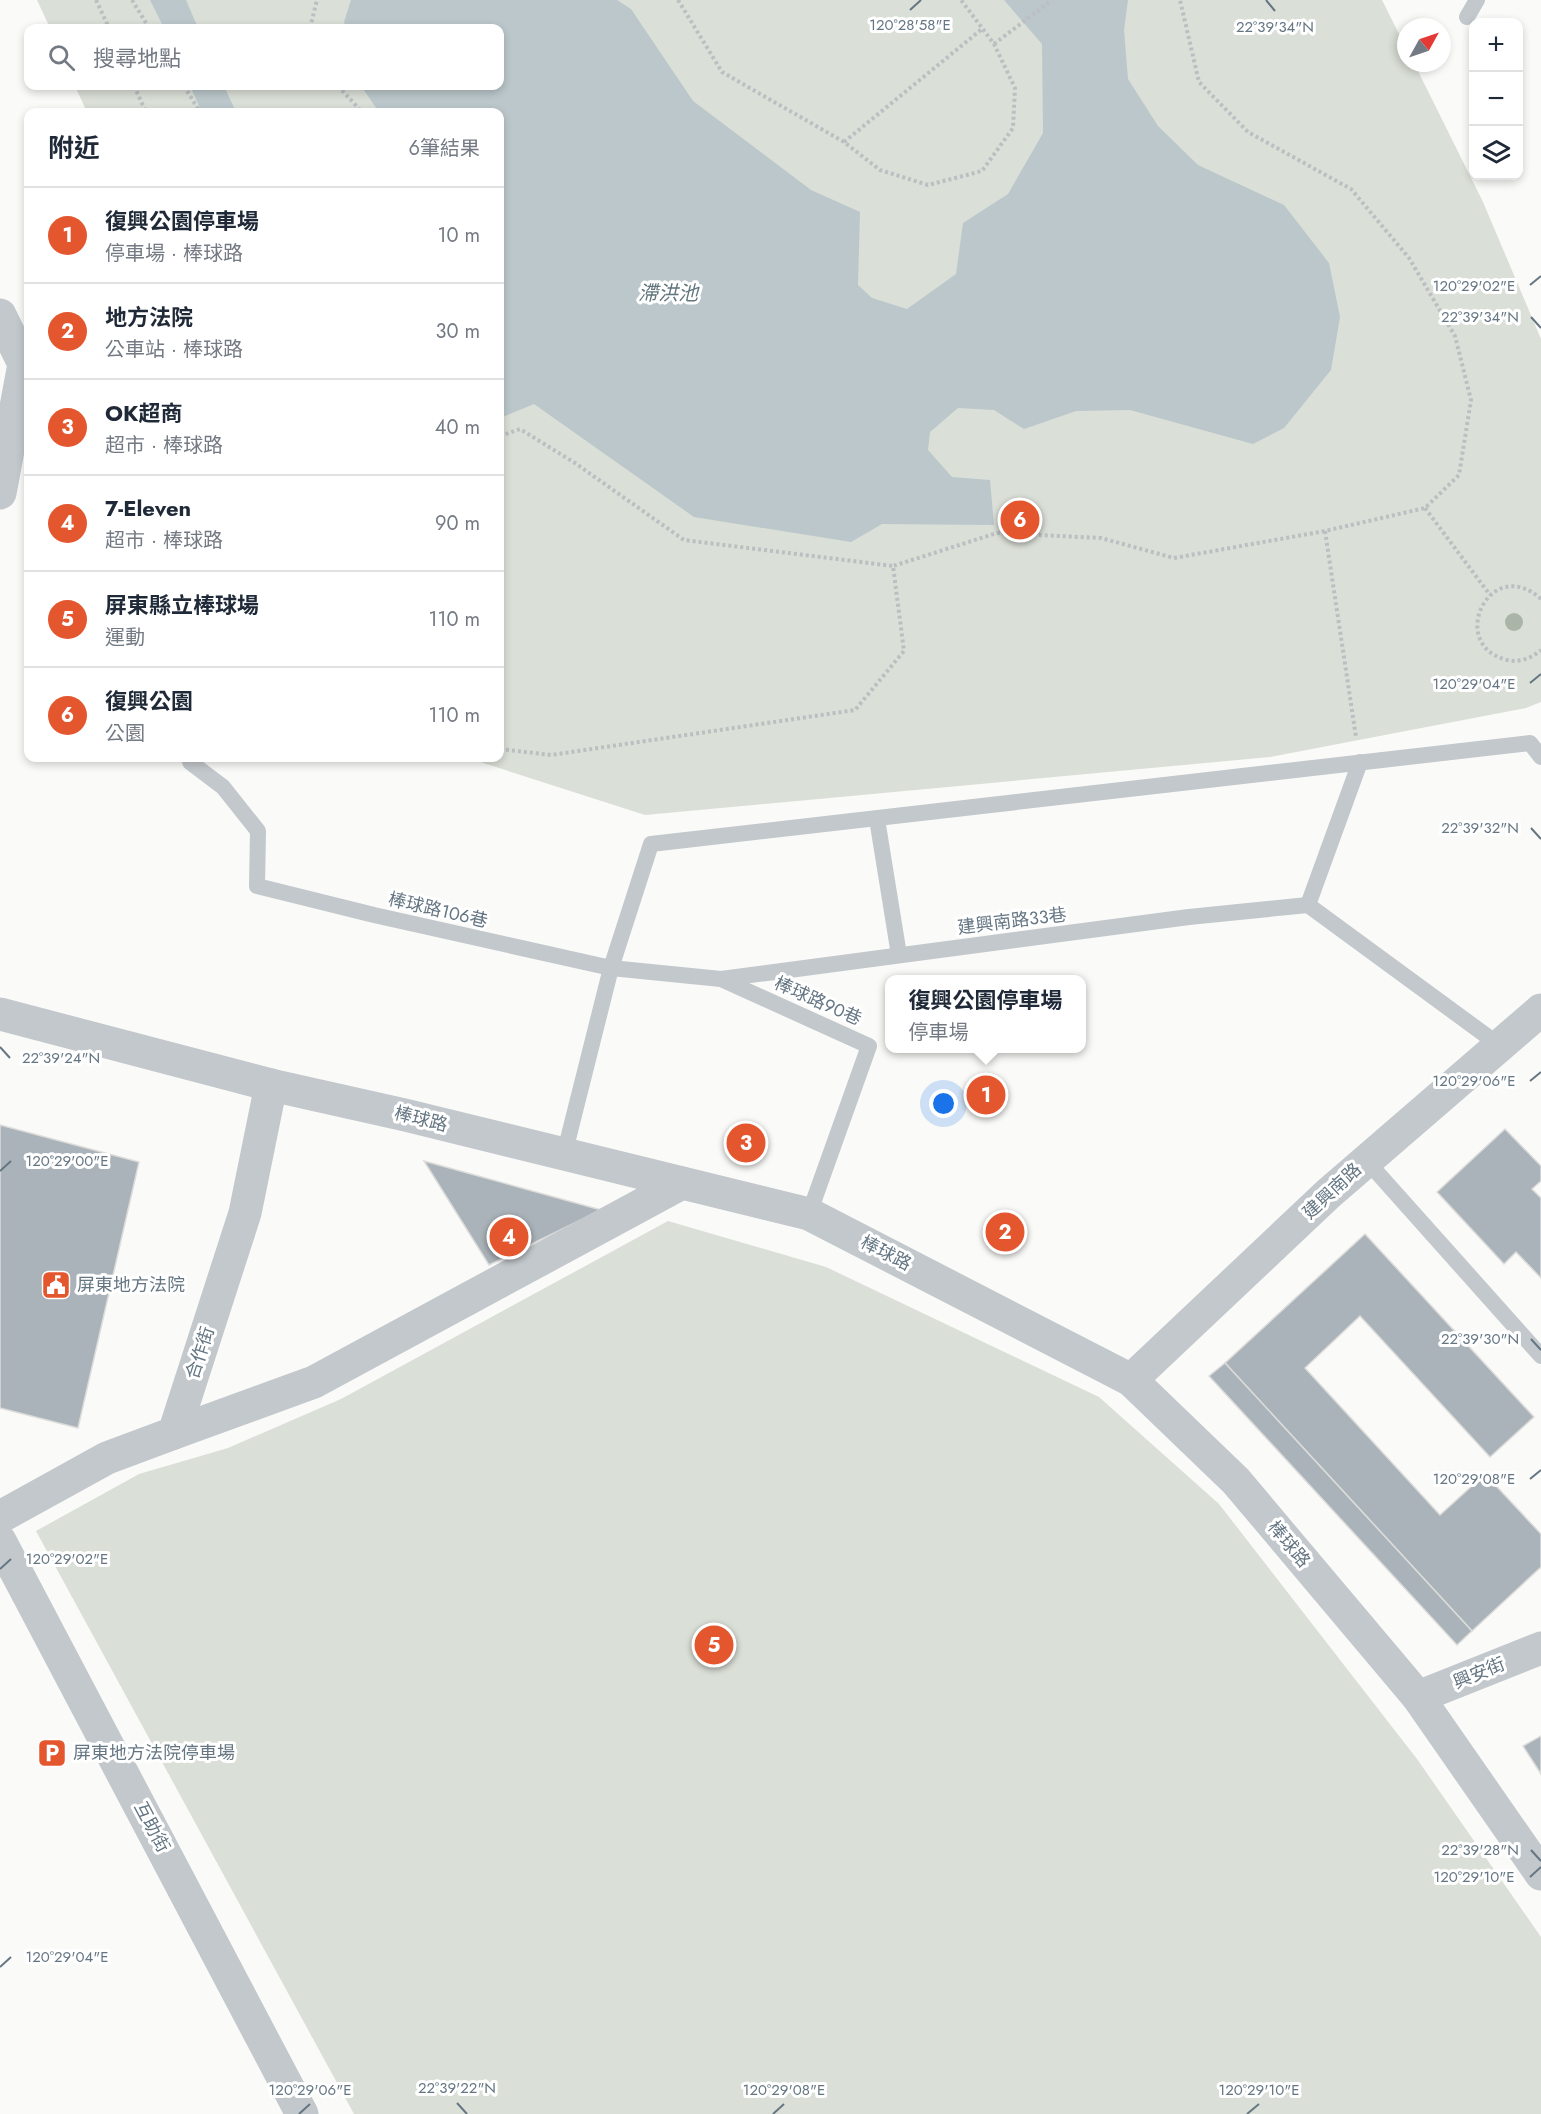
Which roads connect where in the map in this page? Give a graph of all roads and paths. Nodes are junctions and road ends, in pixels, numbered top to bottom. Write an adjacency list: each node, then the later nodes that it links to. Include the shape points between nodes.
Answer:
1 (96, 0): 10 (path)
2 (132, 0): 11 (path)
3 (317, 0): 12 (path)
4 (961, 0): 13 (path)
5 (1052, 0): 14 (path)
6 (1180, 0): 26 (path, via 1199,82 1248,132 1351,189 1409,258 1455,336 1471,400 1459,475)
7 (1478, 0): 9 (lane)
8 (681, 1): 21 (path, via 722,72)
9 (1467, 17)
10 (107, 24)
11 (147, 24)
12 (311, 24)
13 (982, 29): 14 (path); 21 (path)
14 (994, 44): 21 (path, via 1015,88 1012,128 982,171 928,185 880,170)
15 (136, 90): 18 (path)
16 (186, 90): 19 (path)
17 (342, 90): 20 (path)
18 (144, 108)
19 (198, 108)
20 (358, 108)
21 (844, 142)
22 (0, 315): 23 (street, via 24,364)
23 (9, 398): 25 (street)
24 (504, 435): 28 (path, via 520,429 684,540)
25 (0, 493)
26 (1425, 508): 27 (path); 29 (path)
27 (1325, 531): 28 (path, via 1174,558 1101,538 998,533); 35 (path)
28 (893, 566): 32 (path, via 904,651 855,710 551,756)
29 (1490, 595): 30 (path, via 1512,586 1524,588); 31 (path, via 1477,617 1481,641 1489,651 1512,661 1524,660)
30 (1541, 599)
31 (1541, 650)
32 (504, 750)
33 (1541, 757): 35 (lane, via 1530,743)
34 (190, 762): 39 (lane, 棒球路106巷, via 223,787 258,831 257,886)
35 (1360, 762): 36 (lane); 37 (lane)
36 (877, 819): 38 (lane); 39 (lane, via 651,844)
37 (1308, 905): 38 (lane, 建興南路33巷); 43 (lane)
38 (899, 955): 40 (lane, 建興南路33巷)
39 (612, 968): 40 (lane, 棒球路90巷); 45 (lane)
40 (721, 979): 48 (lane, 棒球路90巷, via 869,1046)
41 (1540, 1012): 43 (street, 建興南路)
42 (0, 1014): 44 (street, 棒球路)
43 (1499, 1045): 46 (street, 建興南路)
44 (271, 1085): 45 (street, 棒球路); 51 (street, 合作街, via 245,1213)
45 (564, 1155): 47 (street, 棒球路)
46 (1366, 1160): 49 (lane); 50 (street, 建興南路)
47 (682, 1183): 48 (street, 棒球路); 51 (street, via 314,1382)
48 (809, 1214): 50 (street, 棒球路)
49 (1541, 1356)
50 (1131, 1380): 55 (street, 棒球路, via 1236,1481)
51 (174, 1433): 52 (street, via 107,1458)
52 (0, 1517)
53 (0, 1542): 57 (street, 互助街)
54 (1541, 1648): 55 (street, 興安街)
55 (1418, 1697): 56 (street, 棒球路)
56 (1541, 1874)
57 (303, 2114)

